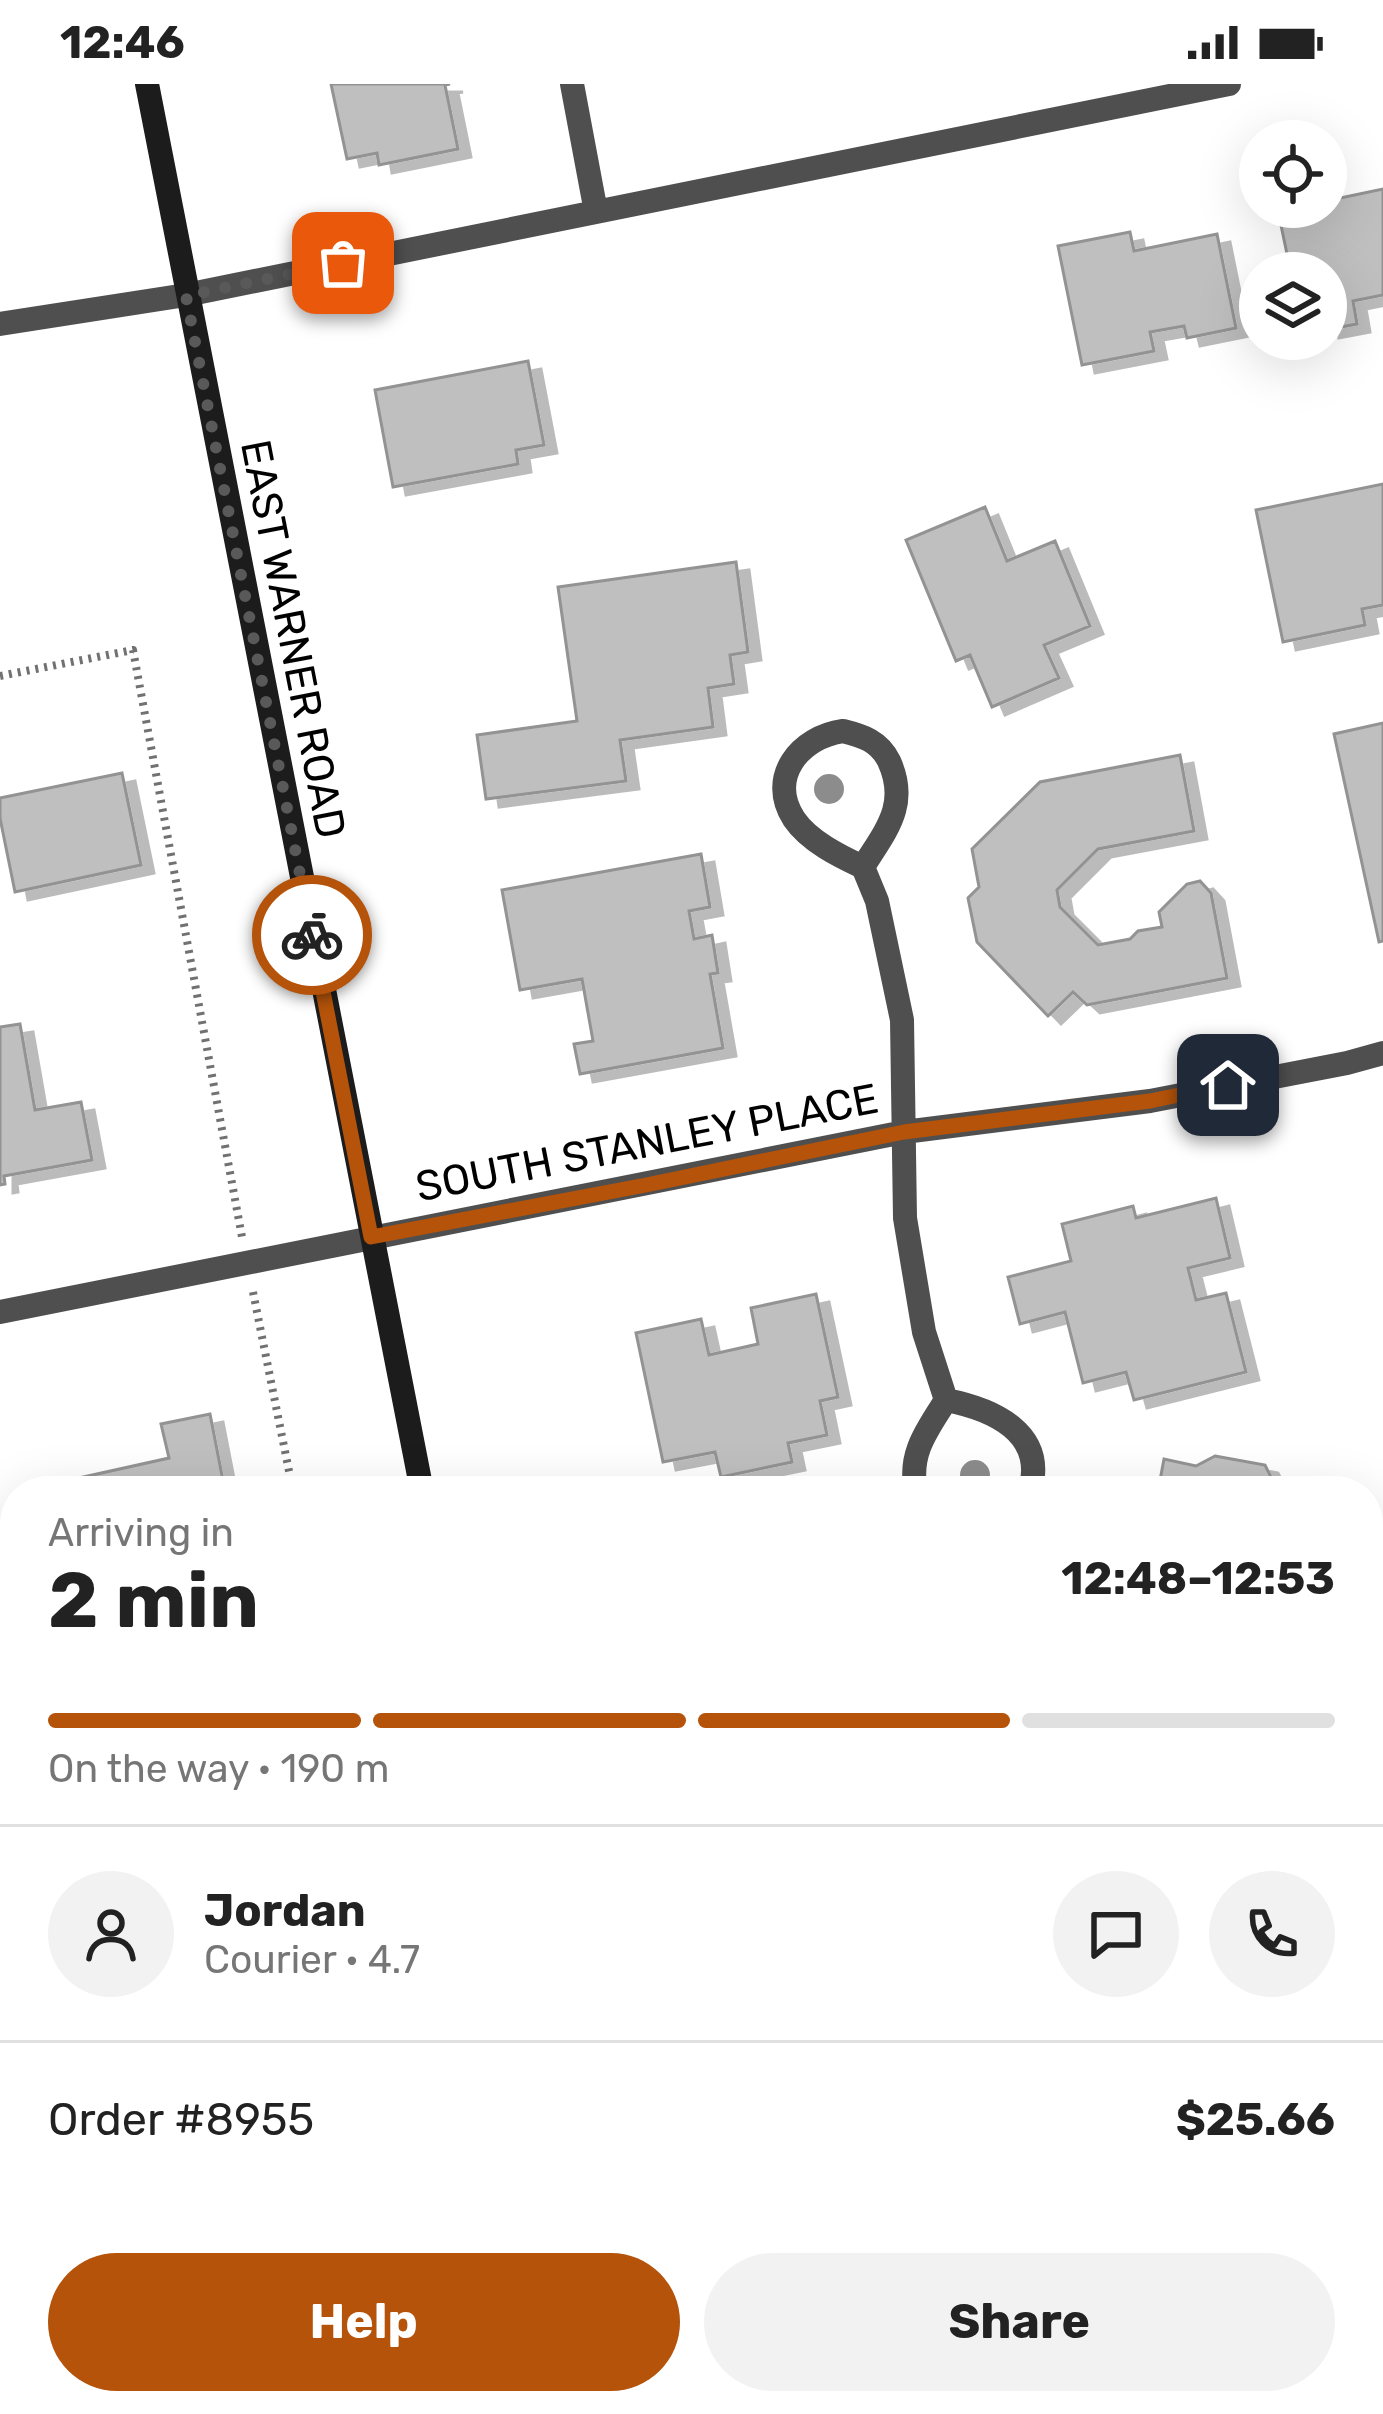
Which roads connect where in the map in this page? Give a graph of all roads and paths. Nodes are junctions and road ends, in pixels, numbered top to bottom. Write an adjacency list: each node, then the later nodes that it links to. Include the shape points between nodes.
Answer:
1 (147, 84): 5 (main road, EAST WARNER ROAD)
2 (572, 84): 4 (street)
3 (1229, 84): 4 (street)
4 (596, 212): 5 (street)
5 (186, 296): 6 (street); 11 (main road, EAST WARNER ROAD)
6 (0, 324)
7 (0, 676): 12 (path, via 133,650)
8 (863, 867): 8 (street, via 889,823 898,781 883,749 866,737 825,734 793,759 785,777 788,807 833,853); 10 (street, via 902,1020)
9 (1383, 1053): 10 (street, SOUTH STANLEY PLACE, via 1150,1101)
10 (904, 1132): 11 (street, SOUTH STANLEY PLACE); 14 (street, via 905,1218 924,1332)
11 (371, 1237): 12 (street, SOUTH STANLEY PLACE); 16 (main road, EAST WARNER ROAD)
12 (247, 1262): 13 (street, SOUTH STANLEY PLACE); 15 (path)
13 (0, 1312)
14 (946, 1400): 17 (street, via 921,1440); 18 (street, via 1018,1429)
15 (290, 1476)
16 (419, 1476)
17 (912, 1476)
18 (1032, 1476)

